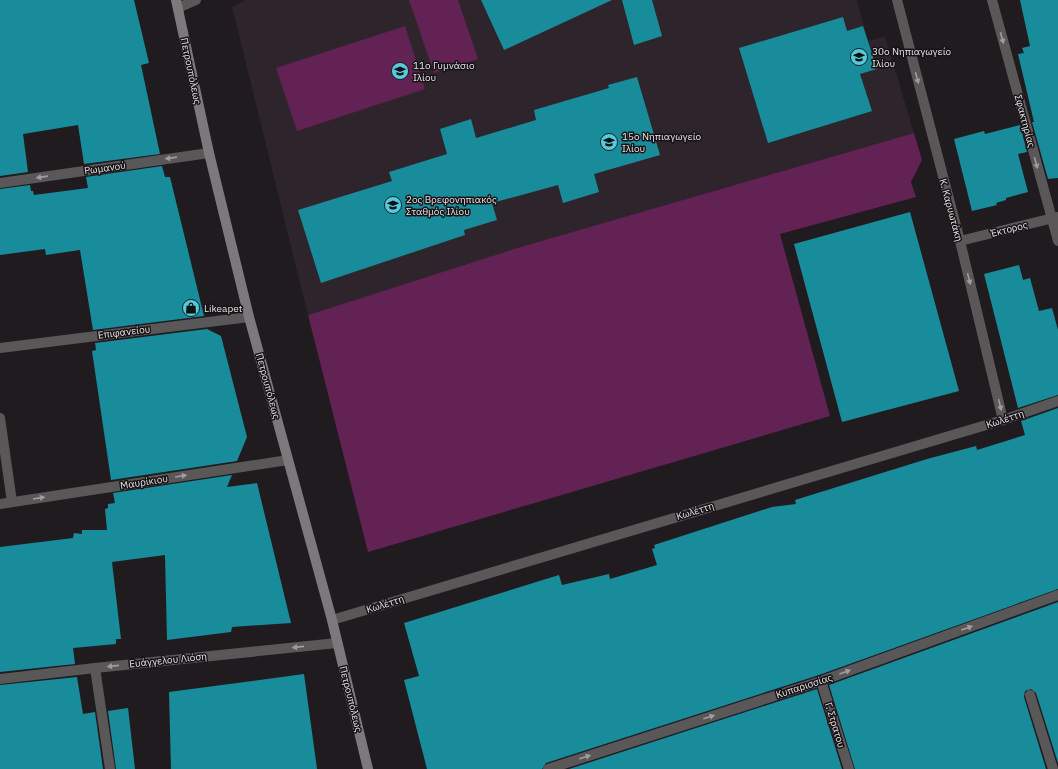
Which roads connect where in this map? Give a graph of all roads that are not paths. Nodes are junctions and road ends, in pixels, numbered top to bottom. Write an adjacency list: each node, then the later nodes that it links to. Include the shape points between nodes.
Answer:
1 (196, 0): 4 (street)
2 (897, 0): 8 (street, Κ. Καρυωτάκη, one-way to 8)
3 (992, 0): 7 (street, Σφακτηρίας, one-way to 7)
4 (177, 4): 5 (main road, Πετρουπόλεως)
5 (209, 153): 6 (street, Ρωμανού, one-way to 6); 10 (main road, Πετρουπόλεως)
6 (0, 183)
7 (1055, 217): 8 (street, Έκτορος); 9 (street, Σφακτηρίας)
8 (960, 241): 14 (street, Κ. Καρυωτάκη, one-way to 14)
9 (1058, 242)
10 (249, 317): 11 (street, Επιφανείου); 15 (main road, Πετρουπόλεως)
11 (0, 348)
12 (1058, 401): 14 (street, Κωλέττη)
13 (0, 418): 16 (street)
14 (1003, 420): 19 (street, Κωλέττη)
15 (288, 460): 16 (street, Μαυρίκιου, one-way to 15); 19 (main road, Πετρουπόλεως)
16 (12, 502): 17 (street, Μαυρίκιου)
17 (0, 504)
18 (1058, 595): 23 (street, Κυπαρισσίας, one-way to 18)
19 (332, 620): 20 (main road, Πετρουπόλεως)
20 (337, 643): 21 (street, Ευάγγελου Λιόση, one-way to 21); 26 (main road, Πετρουπόλεως)
21 (95, 668): 22 (street, Ευάγγελου Λιόση); 25 (street)
22 (0, 679)
23 (821, 681): 27 (street, Κυπαρισσίας, one-way to 23); 28 (street, Γ. Στρατου)
24 (1030, 695): 29 (street)
25 (110, 769)
26 (368, 769)
27 (548, 769)
28 (849, 769)
29 (1052, 769)

